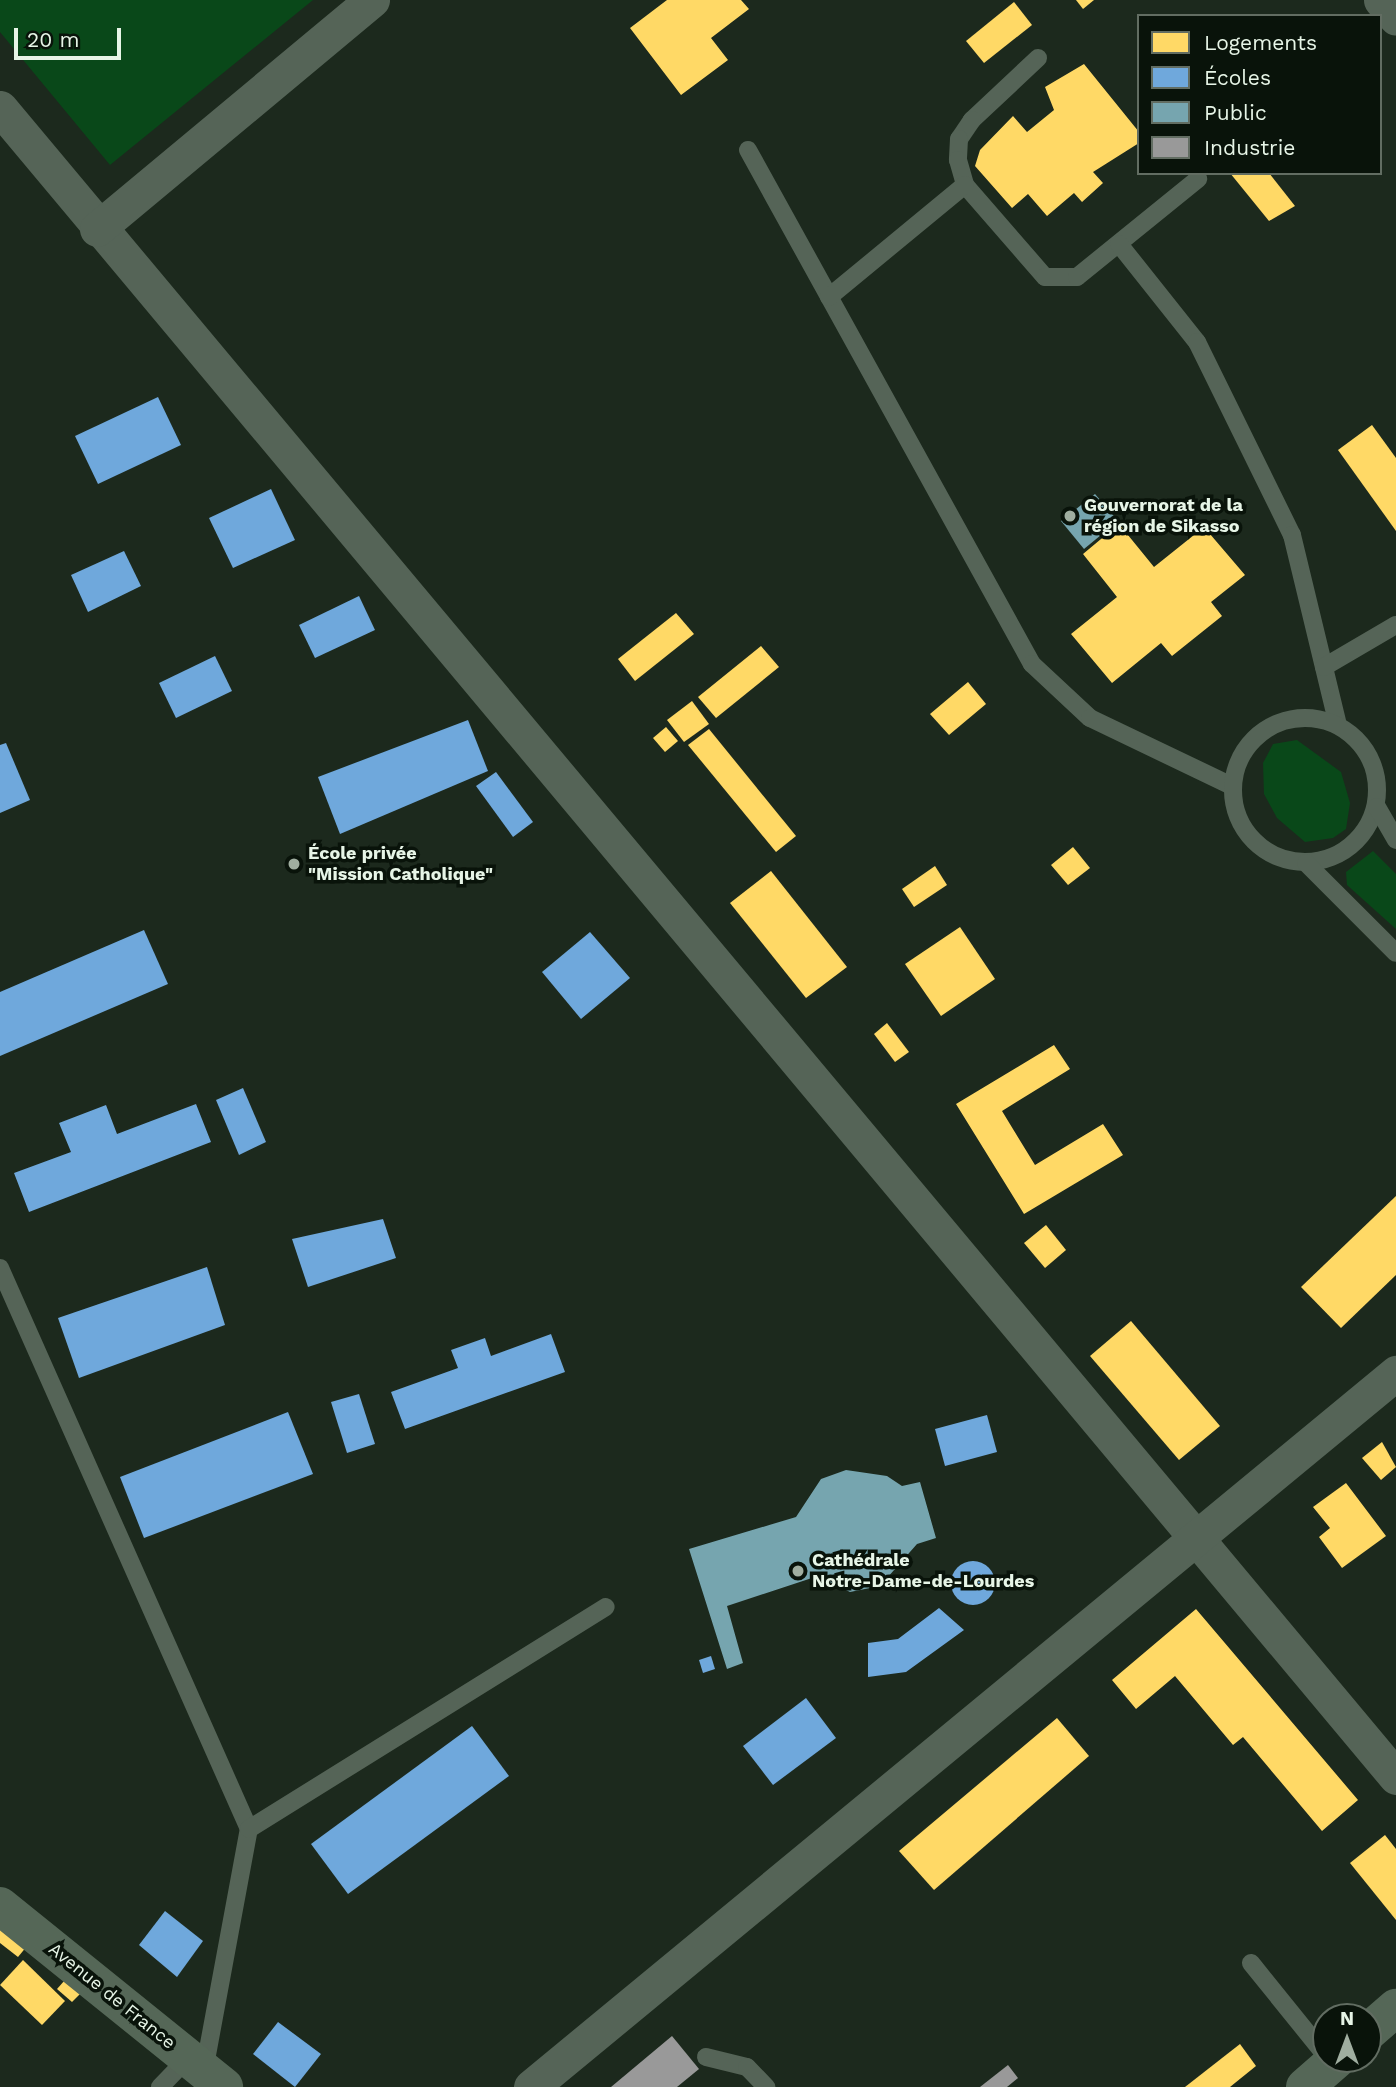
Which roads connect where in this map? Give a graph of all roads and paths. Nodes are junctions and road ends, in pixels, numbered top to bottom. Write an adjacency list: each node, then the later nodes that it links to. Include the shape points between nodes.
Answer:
1 (372, 0): 9 (street)
2 (1381, 0): 3 (street)
3 (1396, 18)
4 (1038, 58): 8 (lane, via 959,139)
5 (0, 108): 9 (street)
6 (748, 150): 11 (lane)
7 (1198, 179): 10 (lane)
8 (965, 185): 10 (lane, via 1045,277 1077,277); 11 (lane)
9 (97, 229): 22 (street)
10 (1119, 244): 13 (lane, via 1197,342 1292,535)
11 (830, 297): 15 (lane, via 1032,664 1090,718)
12 (1396, 625): 13 (lane)
13 (1324, 667): 14 (lane)
14 (1338, 725): 15 (lane, via 1291,719 1268,728 1250,742); 16 (lane, via 1371,759)
15 (1232, 786): 18 (lane, via 1234,810 1261,849)
16 (1377, 807): 17 (lane); 18 (lane, via 1351,846)
17 (1396, 840)
18 (1306, 863): 19 (lane)
19 (1396, 953)
20 (0, 1268): 25 (lane)
21 (1396, 1373): 22 (street)
22 (1195, 1538): 24 (street); 34 (street)
23 (606, 1607): 25 (lane)
24 (1396, 1777)
25 (249, 1829): 32 (lane)
26 (0, 1906): 32 (main road, Avenue de France)
27 (1251, 1963): 30 (lane)
28 (1396, 2008): 29 (main road)
29 (1382, 2020)
30 (1312, 2046)
31 (706, 2057): 35 (lane, via 747,2067)
32 (206, 2072): 33 (lane)
33 (160, 2087)
34 (531, 2087)
35 (766, 2087)

